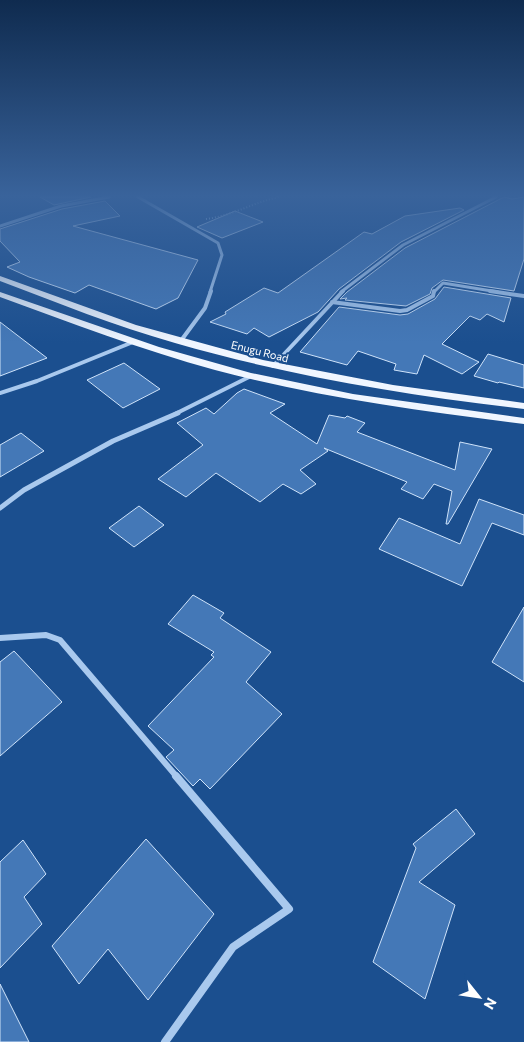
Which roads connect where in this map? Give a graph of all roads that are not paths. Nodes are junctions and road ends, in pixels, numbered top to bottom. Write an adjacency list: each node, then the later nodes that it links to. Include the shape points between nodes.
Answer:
1 (219, 246): 8 (street, via 222,255 205,308)
2 (401, 246): 6 (street)
3 (0, 278): 8 (main road, Enugu Road)
4 (0, 294): 7 (main road)
5 (524, 296): 6 (street, via 443,283 433,296 407,310)
6 (332, 302): 9 (street)
7 (133, 342): 10 (main road); 11 (street)
8 (180, 342): 9 (main road, Enugu Road)
9 (273, 366): 12 (main road, Enugu Road, via 358,384)
10 (251, 376): 13 (main road, via 403,405); 14 (street, via 113,441 24,490)
11 (0, 393)
12 (524, 406)
13 (524, 421)
14 (0, 508)
15 (0, 638): 16 (street, via 46,635 60,640 289,910 233,947)
16 (165, 1042)

